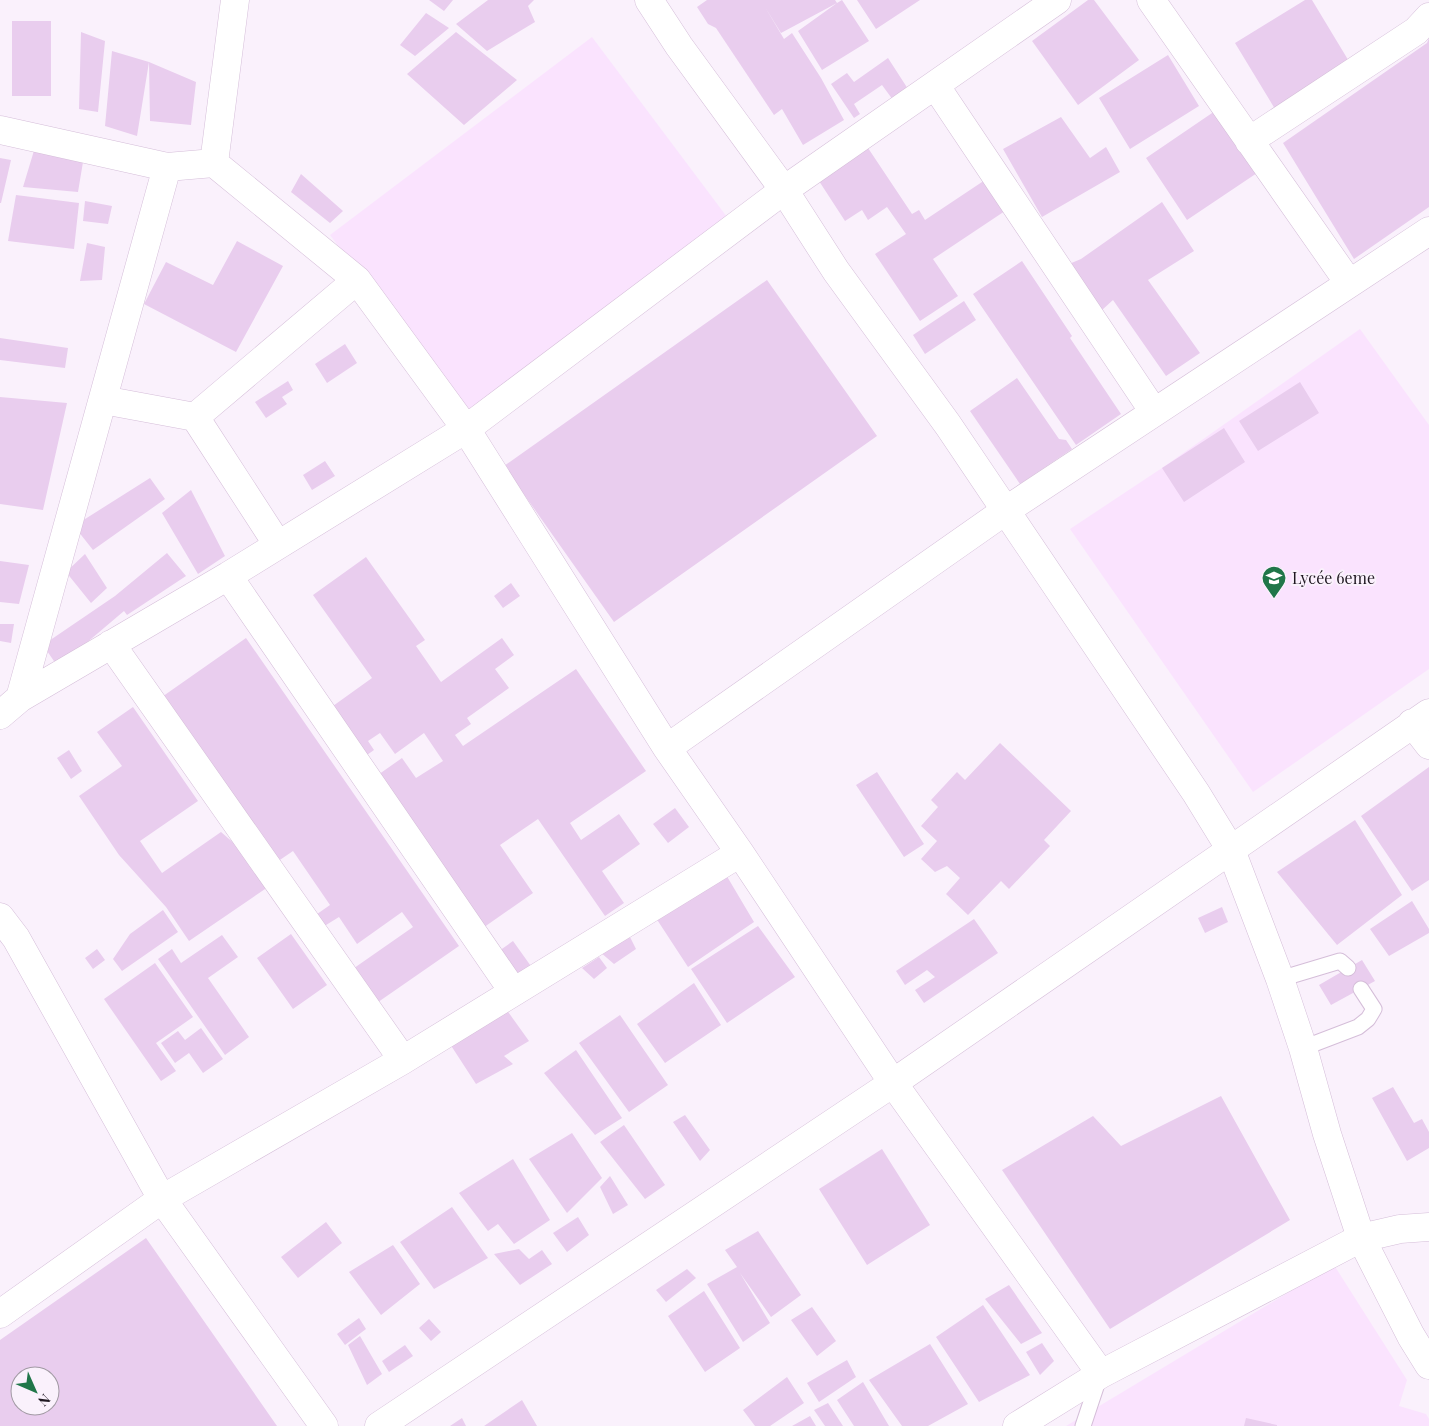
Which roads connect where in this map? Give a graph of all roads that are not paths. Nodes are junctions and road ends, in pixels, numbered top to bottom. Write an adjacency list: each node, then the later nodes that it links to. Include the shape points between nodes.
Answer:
1 (235, 0): 9 (street)
2 (649, 0): 11 (street)
3 (1057, 0): 6 (street)
4 (1151, 0): 8 (street)
5 (1429, 16): 8 (street, via 1416,32)
6 (935, 85): 11 (street); 16 (street)
7 (0, 130): 10 (street)
8 (1249, 141): 14 (street)
9 (214, 163): 10 (street); 13 (street)
10 (167, 167): 15 (street)
11 (784, 190): 18 (street); 19 (street, via 836,271 948,425)
12 (1429, 231): 14 (street)
13 (356, 280): 17 (street); 18 (street)
14 (1349, 283): 16 (street)
15 (103, 400): 17 (street); 23 (street)
16 (1154, 412): 19 (street)
17 (195, 417): 20 (street)
18 (466, 429): 20 (street); 26 (street)
19 (1005, 511): 26 (street); 27 (street, via 1191,785)
20 (278, 544): 21 (street)
21 (228, 576): 22 (street); 33 (street)
22 (112, 644): 23 (street); 35 (street)
23 (10, 707)
24 (1421, 718): 25 (street); 27 (street)
25 (1429, 745)
26 (667, 748): 28 (street)
27 (1231, 850): 31 (street); 36 (street)
28 (740, 853): 33 (street); 36 (street)
29 (0, 917): 37 (street, via 16,938)
30 (1348, 968): 31 (lane, via 1340,961)
31 (1280, 979): 34 (street)
32 (1361, 989): 34 (lane, via 1374,1009 1368,1019 1358,1027)
33 (513, 992): 35 (street)
34 (1303, 1048): 39 (street)
35 (403, 1060): 37 (street)
36 (893, 1083): 42 (street); 44 (street)
37 (162, 1199): 40 (street); 43 (street)
38 (1429, 1226): 39 (street)
39 (1360, 1238): 41 (street); 42 (street)
40 (0, 1314)
41 (1429, 1365)
42 (1101, 1374): 45 (street); 46 (lane)
43 (324, 1426)
44 (380, 1426)
45 (1016, 1426)
46 (1083, 1426)

